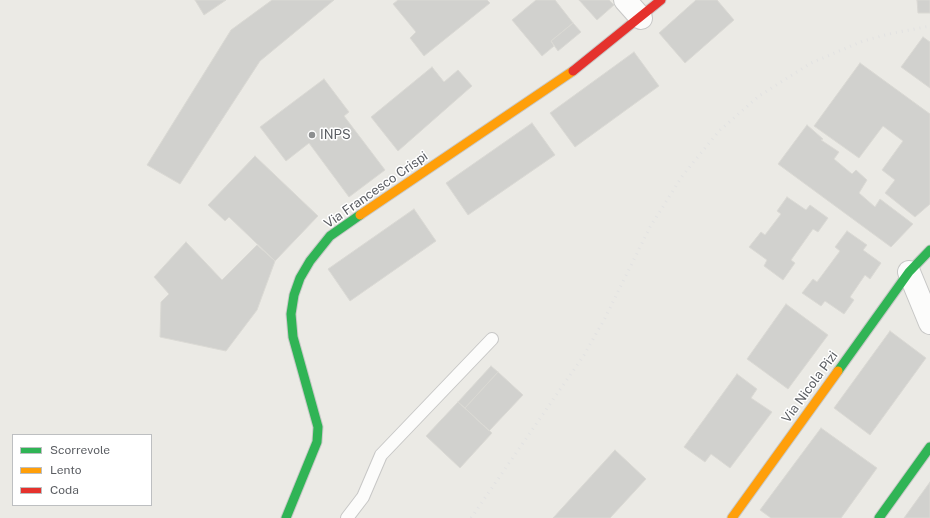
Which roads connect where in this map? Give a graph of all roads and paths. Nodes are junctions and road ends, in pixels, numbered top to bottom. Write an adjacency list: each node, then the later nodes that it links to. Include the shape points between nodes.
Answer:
1 (625, 0): 3 (street)
2 (661, 0): 3 (street, Via Francesco Crispi)
3 (640, 18): 9 (street, Via Francesco Crispi, via 586,62 330,236 310,261 300,278 291,314 293,337 318,427 317,442)
4 (930, 250): 5 (street, Via Nicola Pizi)
5 (909, 272): 6 (street); 11 (street, Via Nicola Pizi)
6 (930, 323)
7 (492, 339): 10 (lane, via 381,455 363,497)
8 (930, 447): 12 (street)
9 (286, 518)
10 (347, 518)
11 (732, 518)
12 (878, 518)

